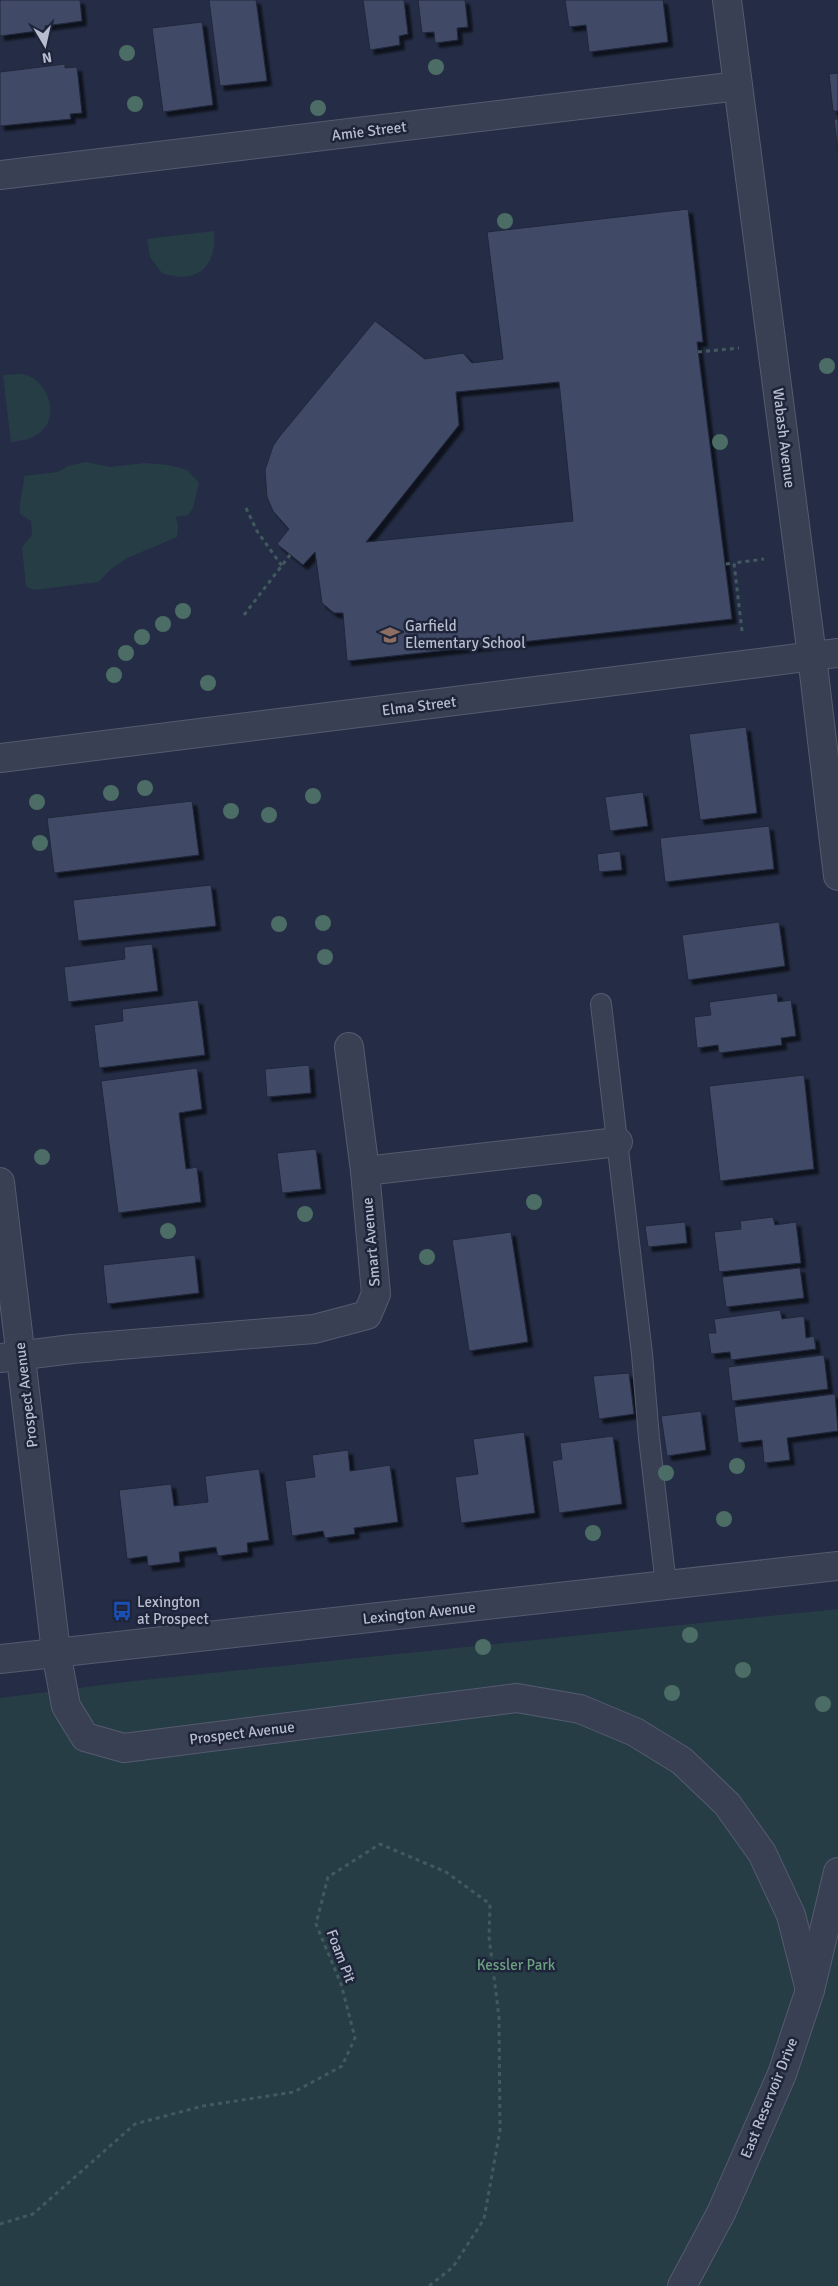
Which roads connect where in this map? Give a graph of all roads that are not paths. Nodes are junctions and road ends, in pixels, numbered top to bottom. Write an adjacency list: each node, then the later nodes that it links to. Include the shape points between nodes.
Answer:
1 (727, 0): 2 (street, Wabash Avenue)
2 (738, 86): 3 (street, Amie Street); 4 (street, Wabash Avenue)
3 (0, 175)
4 (825, 655): 5 (street, Elma Street); 6 (street, Wabash Avenue)
5 (0, 758)
6 (838, 876)
7 (601, 1004): 9 (lane)
8 (349, 1047): 10 (street)
9 (618, 1142): 10 (street); 14 (lane)
10 (365, 1171): 12 (street, Smart Avenue, via 376,1294 367,1315 314,1329)
11 (0, 1182): 12 (street, Prospect Avenue)
12 (11, 1357): 15 (street, Prospect Avenue)
13 (838, 1566): 14 (street, Lexington Avenue)
14 (666, 1585): 15 (street, Lexington Avenue)
15 (56, 1652): 16 (street, Lexington Avenue); 18 (street, Prospect Avenue, via 66,1706 86,1737 124,1748 518,1698 580,1709 635,1732 682,1761 727,1804 762,1853 791,1915)
16 (0, 1659)
17 (838, 1872): 18 (street, East Reservoir Drive)
18 (810, 1990): 19 (street, East Reservoir Drive, via 782,2074 721,2212)
19 (682, 2286)

